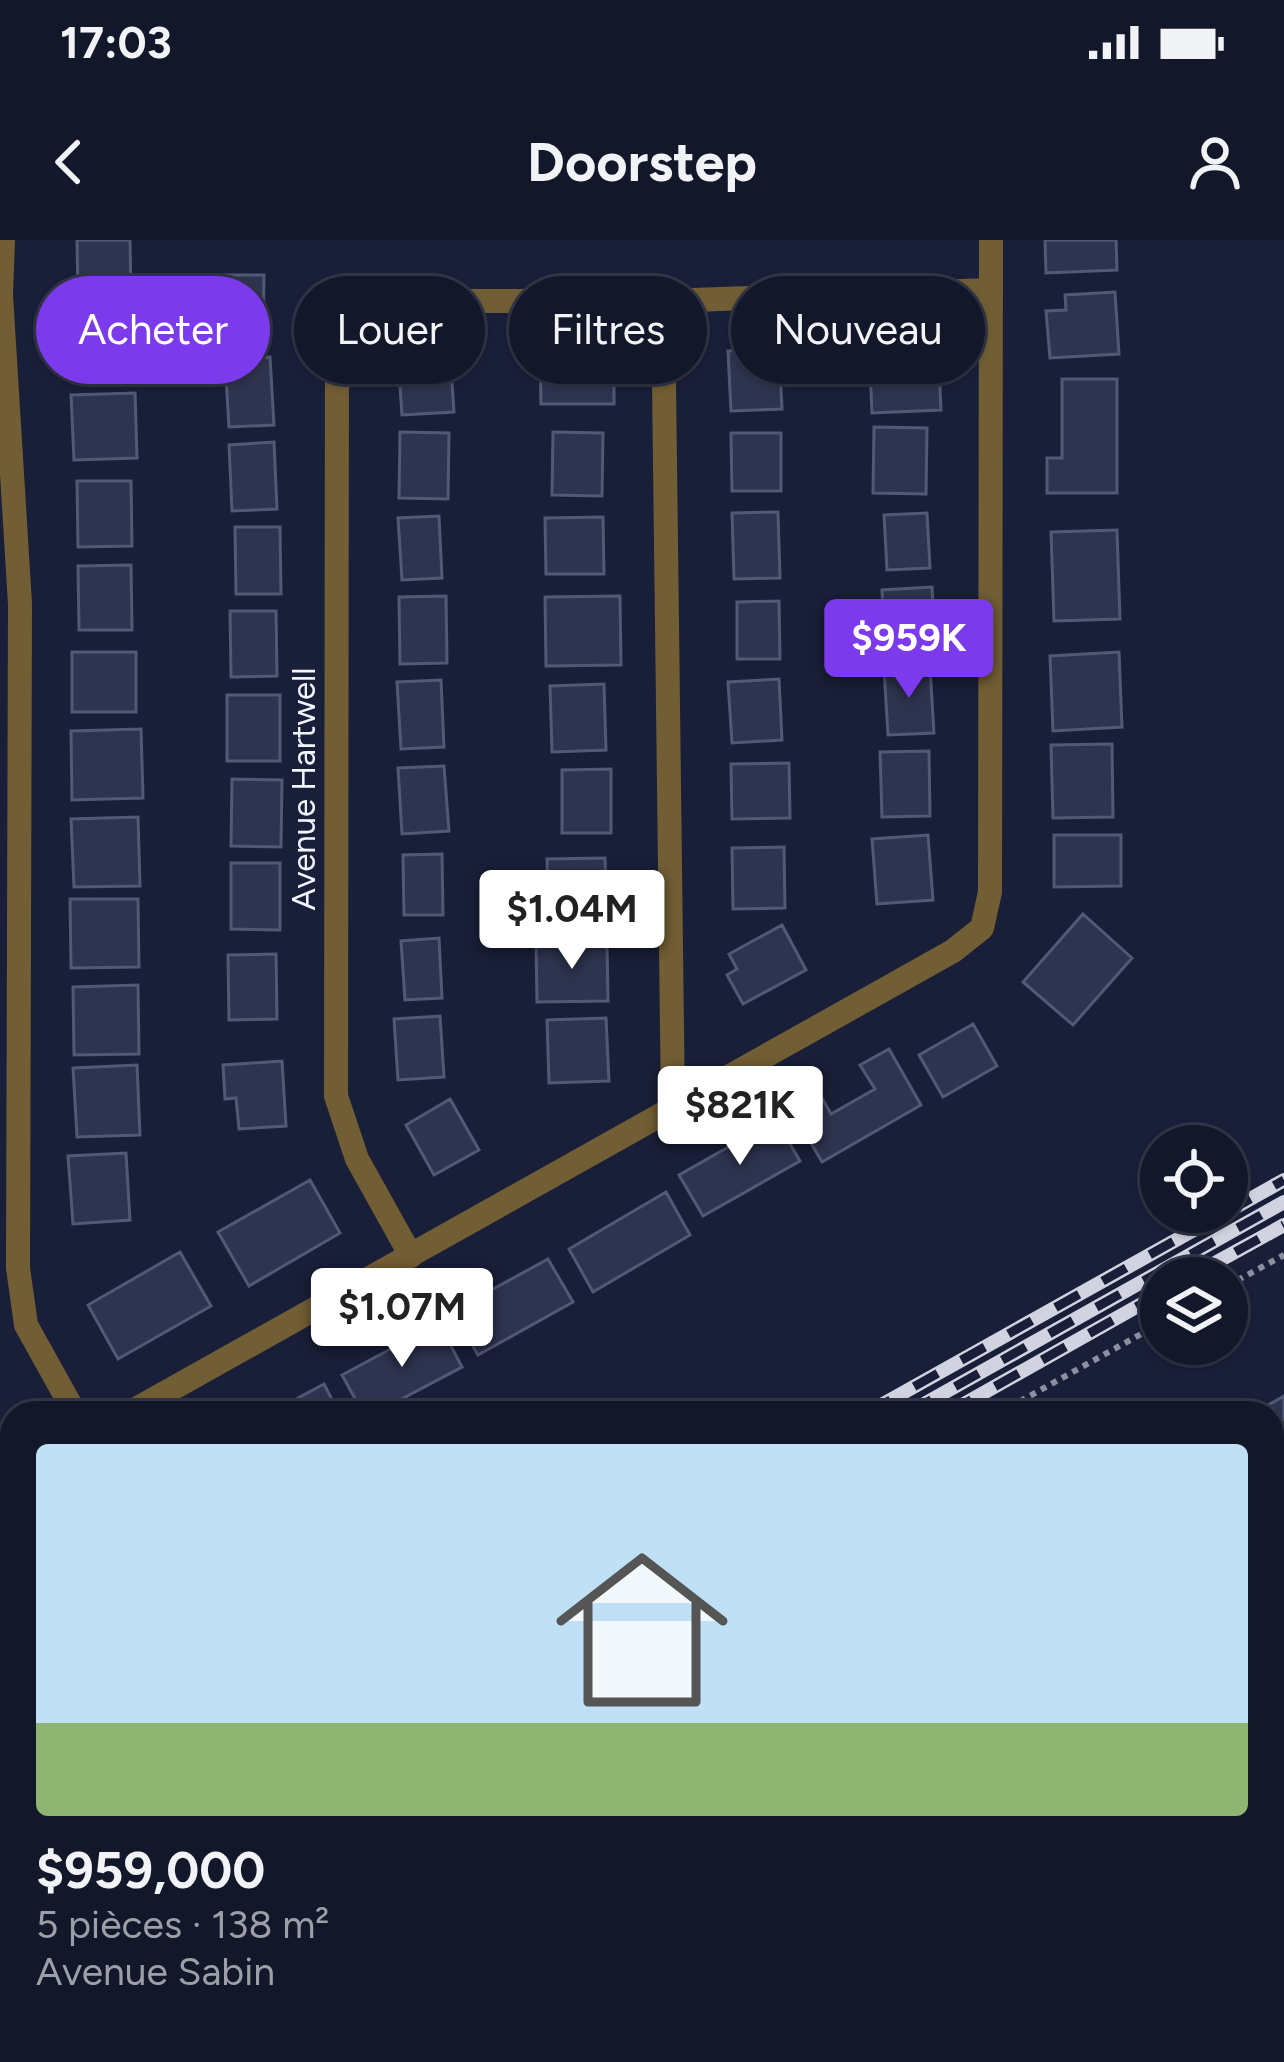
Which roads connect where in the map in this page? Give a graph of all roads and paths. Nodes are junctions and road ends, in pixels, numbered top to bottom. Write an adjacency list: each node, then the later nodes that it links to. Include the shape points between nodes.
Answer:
1 (3, 240): 4 (street)
2 (991, 240): 3 (street)
3 (992, 290): 5 (street); 8 (street, via 990,892 982,928)
4 (1, 296): 13 (street, via 20,604 18,1268 26,1325)
5 (707, 300)
6 (509, 301): 10 (street, Avenue Hartwell, via 347,308 337,336 336,1096 357,1159)
7 (664, 384): 8 (street)
8 (673, 1108): 10 (street)
9 (1284, 1255): 11 (path)
10 (410, 1256): 14 (street)
11 (1248, 1275)
12 (1140, 1335): 15 (path)
13 (68, 1401)
14 (150, 1401)
15 (1021, 1401)

